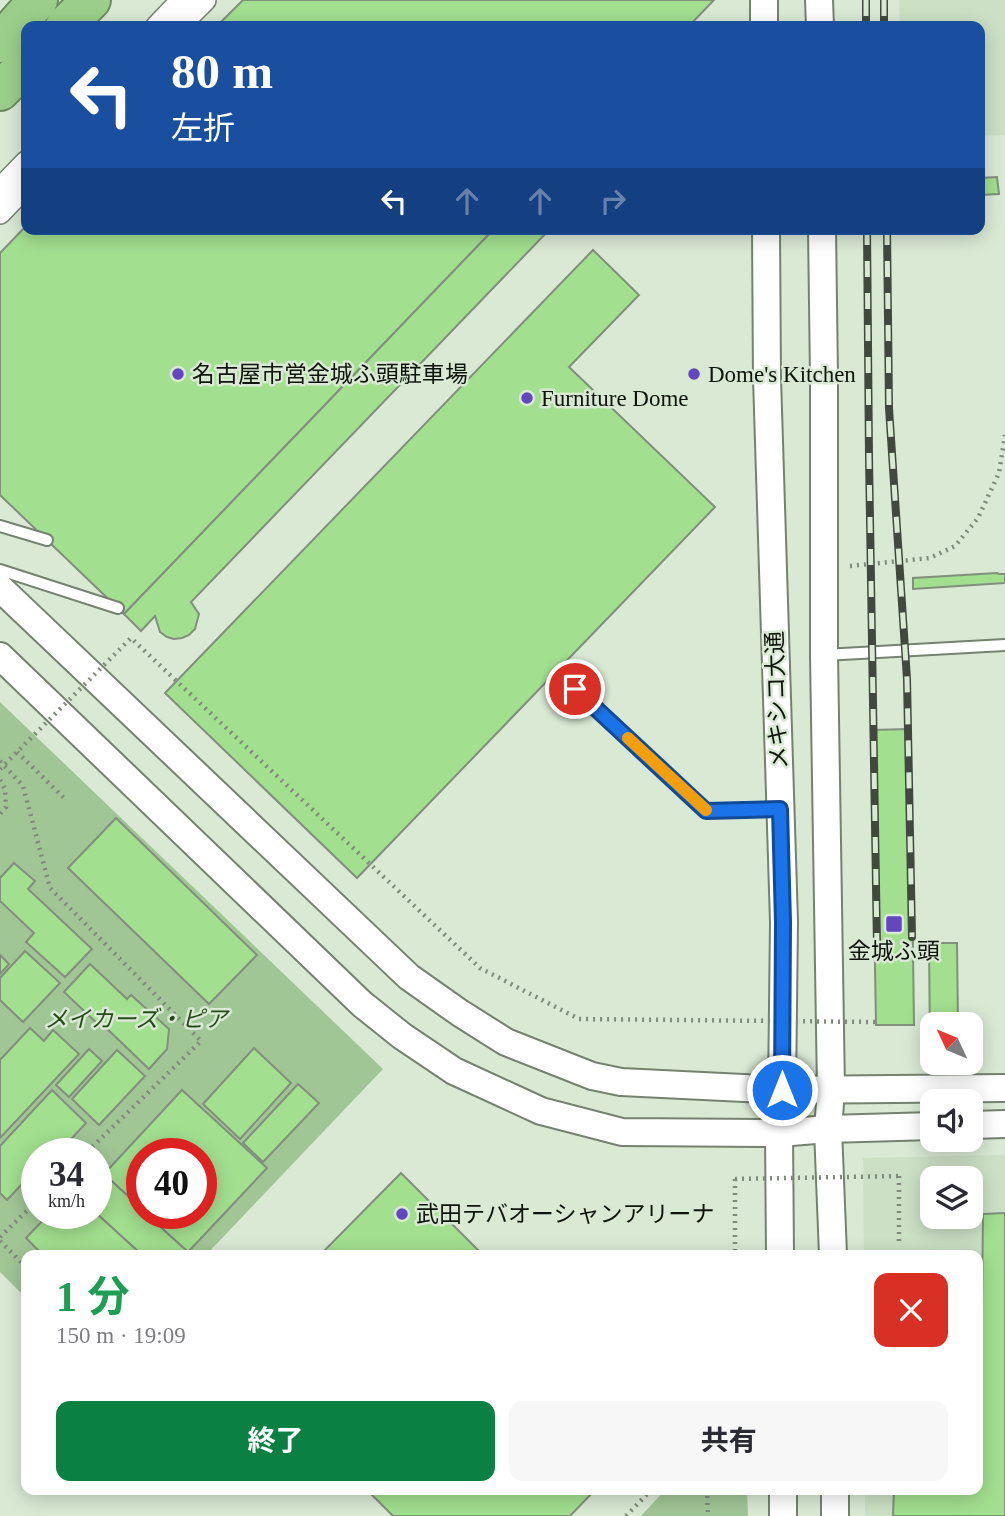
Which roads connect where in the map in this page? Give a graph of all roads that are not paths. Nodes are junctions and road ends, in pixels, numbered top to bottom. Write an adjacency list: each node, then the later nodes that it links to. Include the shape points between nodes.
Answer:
1 (38, 0): 12 (highway)
2 (91, 0): 7 (highway)
3 (182, 0): 8 (street)
4 (205, 0): 9 (street)
5 (764, 0): 10 (street)
6 (819, 0): 11 (street)
7 (70, 21)
8 (162, 21)
9 (184, 21)
10 (764, 21)
11 (820, 21)
12 (0, 43)
13 (21, 70): 14 (highway)
14 (0, 91)
15 (21, 167): 16 (street)
16 (0, 189)
17 (21, 191): 18 (street)
18 (0, 213)
19 (766, 235): 30 (street, メキシコ大通)
20 (822, 235): 27 (street, メキシコ大通)
21 (0, 526): 22 (lane)
22 (47, 540)
23 (0, 570): 25 (lane)
24 (0, 588): 32 (street, via 409,977 460,1013 506,1042 592,1076 621,1082)
25 (118, 608)
26 (1005, 645): 27 (lane)
27 (824, 655): 33 (street, メキシコ大通)
28 (0, 656): 38 (street, via 362,1004 454,1071 541,1111 622,1132)
29 (575, 689): 30 (lane, via 706,811)
30 (780, 809): 32 (street, メキシコ大通)
31 (1005, 1088): 33 (street)
32 (782, 1090): 33 (street); 38 (street, メキシコ大通)
33 (831, 1090): 37 (street, メキシコ大通)
34 (1005, 1124): 35 (street)
35 (983, 1125)
36 (920, 1126): 37 (street)
37 (828, 1129): 38 (street); 40 (street, メキシコ大通)
38 (779, 1133): 39 (street, メキシコ大通)
39 (780, 1250)
40 (833, 1250)
41 (783, 1495): 43 (street)
42 (835, 1495): 44 (street)
43 (783, 1516)
44 (835, 1516)

